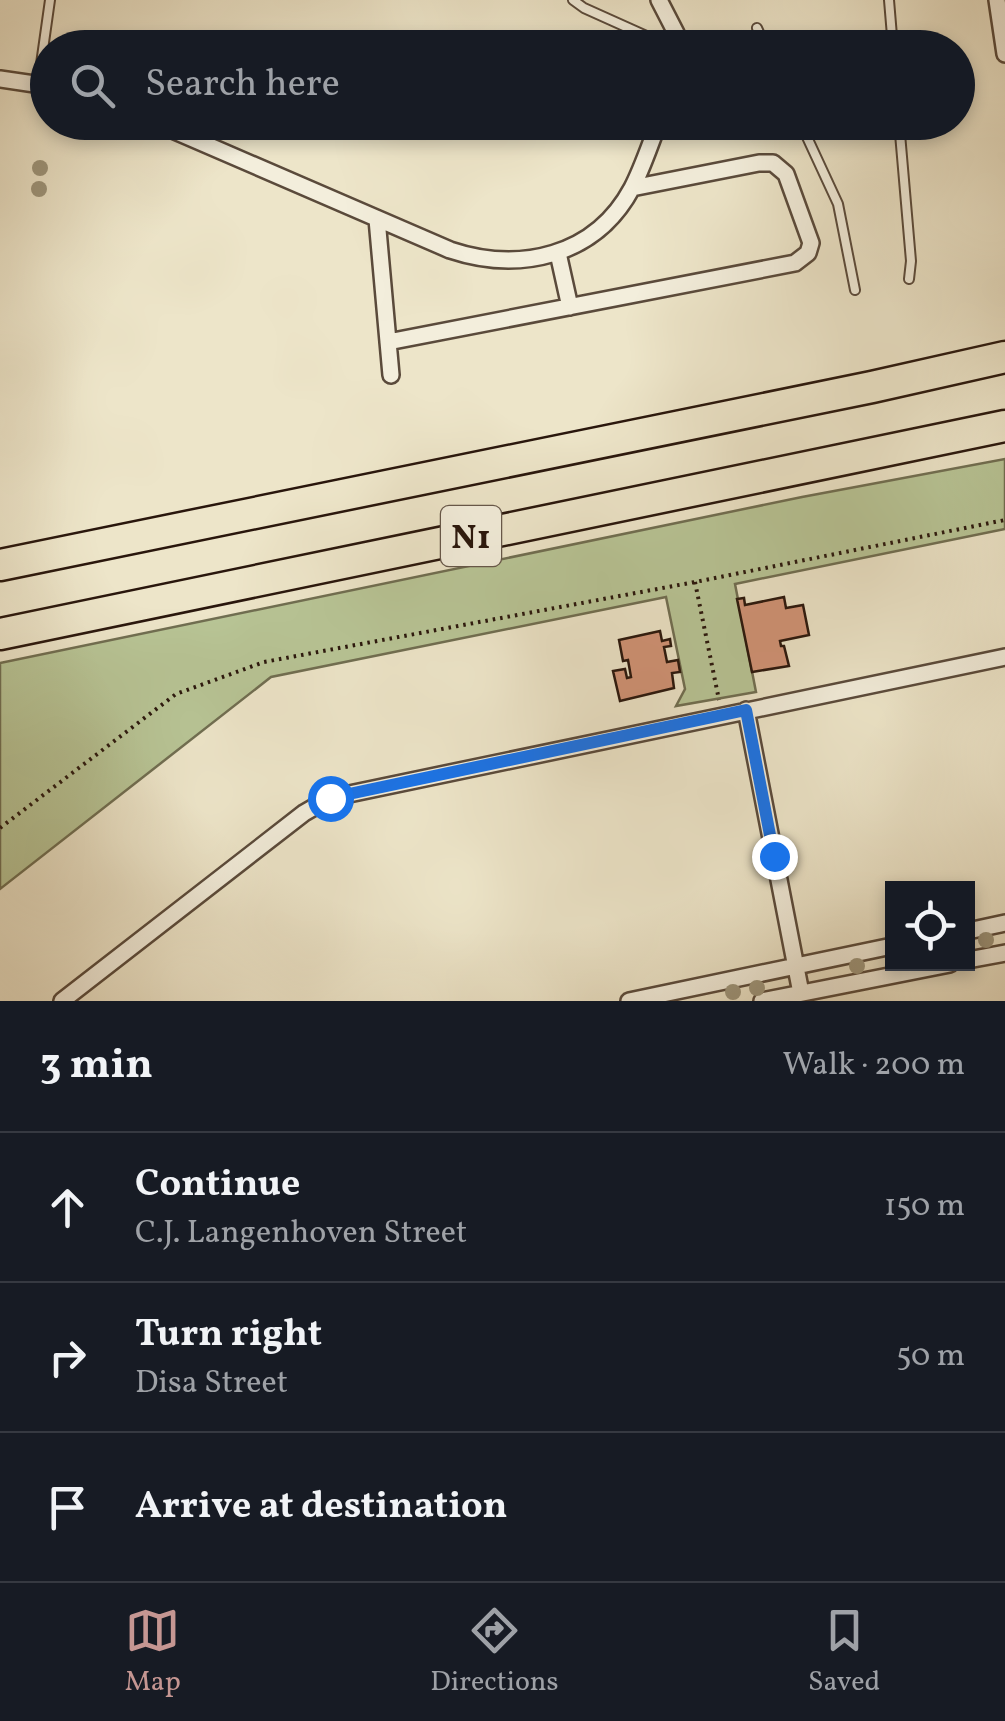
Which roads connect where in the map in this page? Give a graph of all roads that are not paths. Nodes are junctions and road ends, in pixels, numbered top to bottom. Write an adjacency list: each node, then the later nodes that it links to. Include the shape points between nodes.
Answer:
1 (50, 0): 6 (lane)
2 (573, 0): 7 (lane)
3 (659, 0): 8 (street)
4 (889, 0): 9 (lane)
5 (997, 0): 10 (street)
6 (48, 30)
7 (635, 30)
8 (674, 30)
9 (892, 30)
10 (1005, 54)
11 (0, 79): 12 (street)
12 (30, 83)
13 (196, 140): 18 (street)
14 (652, 140): 17 (street)
15 (808, 140): 21 (lane, via 838,204)
16 (901, 140): 20 (lane)
17 (632, 188): 19 (street, via 599,228); 22 (street, via 773,163 786,174 808,254 795,263)
18 (378, 219): 19 (street, via 492,261); 23 (street)
19 (558, 252): 22 (street)
20 (909, 280)
21 (856, 290)
22 (570, 307): 23 (street)
23 (388, 342): 25 (street)
24 (1005, 355): 27 (highway, N1)
25 (390, 376)
26 (1005, 428): 28 (highway, N1)
27 (0, 565)
28 (0, 634)
29 (1005, 658): 30 (street)
30 (746, 710): 36 (street); 40 (street, via 330,798)
31 (1005, 923): 32 (street)
32 (975, 929)
33 (885, 947): 36 (street)
34 (1005, 953): 35 (street)
35 (975, 959)
36 (796, 965): 38 (street); 39 (street)
37 (914, 971): 38 (street)
38 (801, 993): 42 (street)
39 (658, 998): 41 (street)
40 (62, 1001)
41 (630, 1001)
42 (762, 1001)

